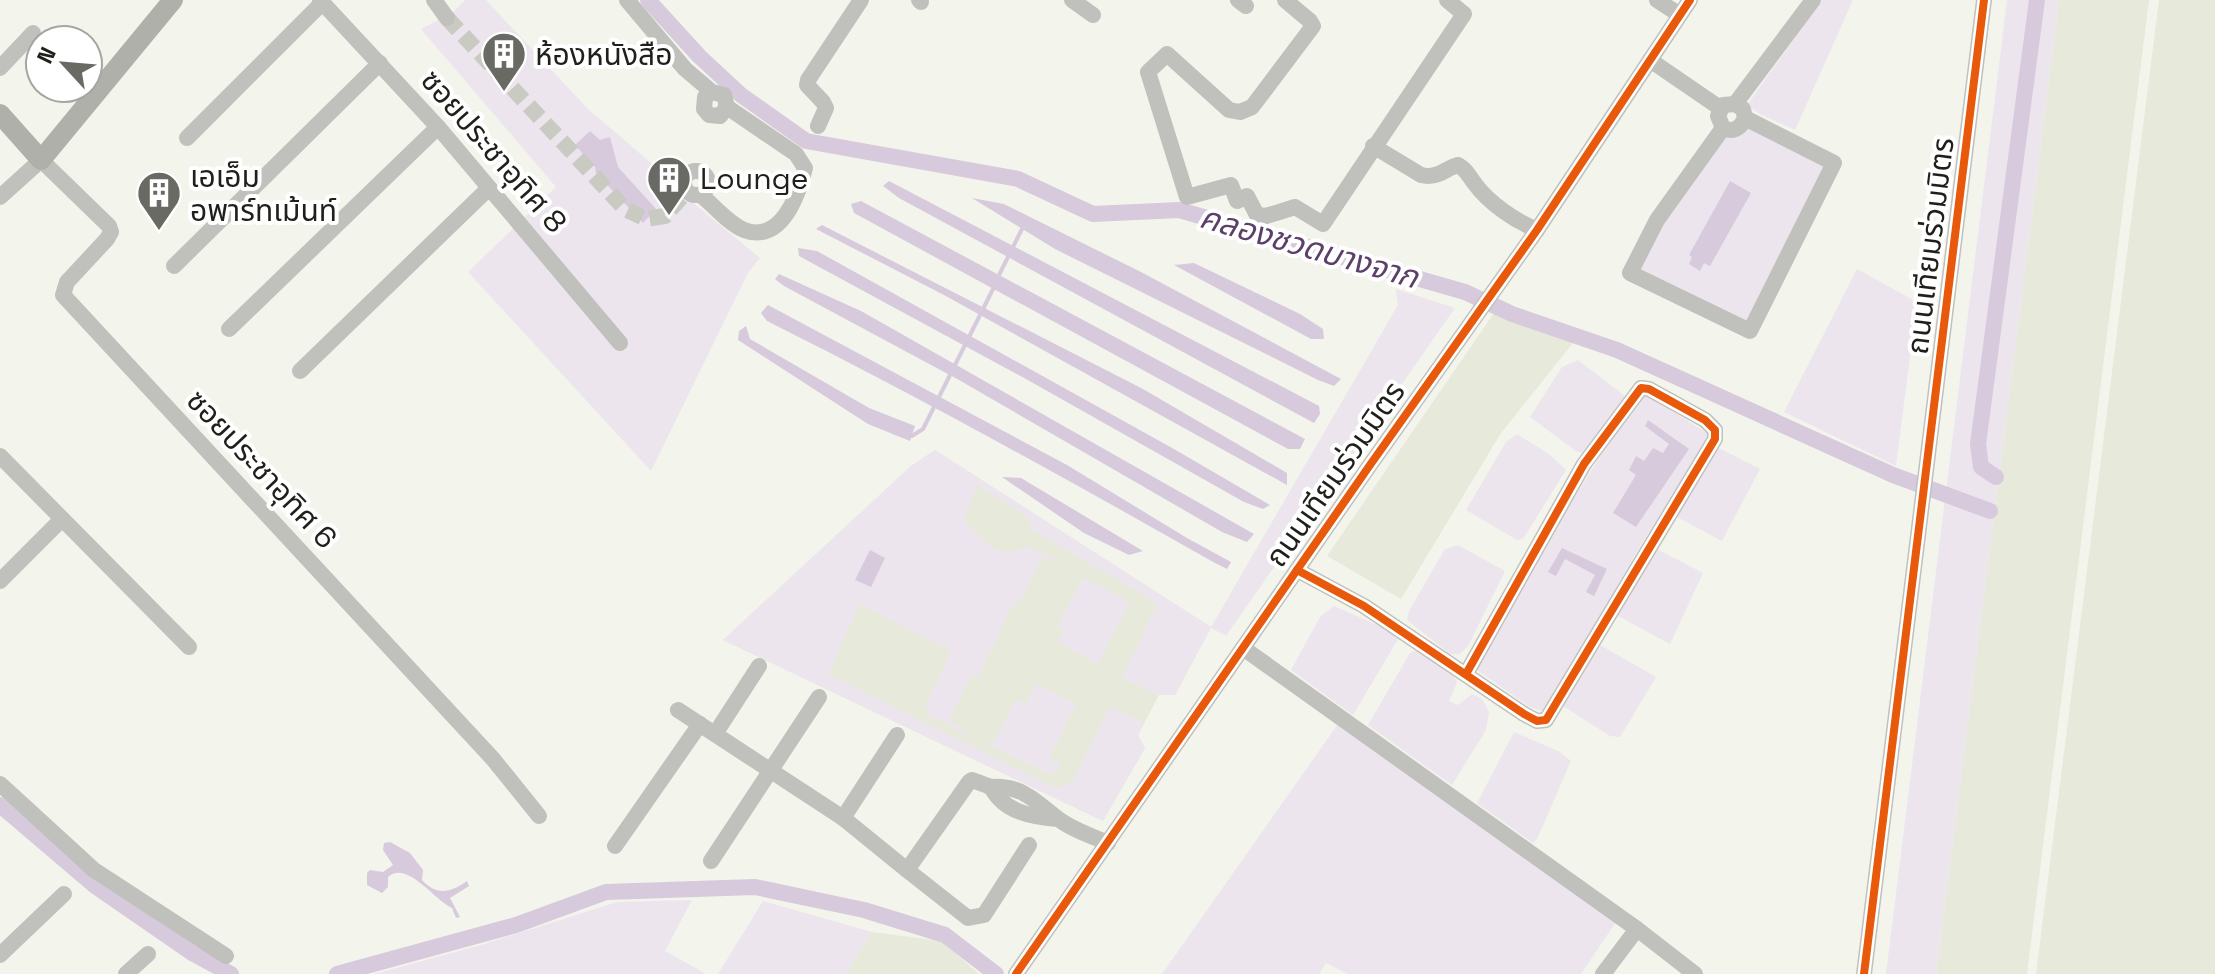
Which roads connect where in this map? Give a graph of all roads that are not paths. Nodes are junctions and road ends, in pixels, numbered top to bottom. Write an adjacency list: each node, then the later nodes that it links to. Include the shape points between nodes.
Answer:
1 (173, 0): 27 (main road)
2 (434, 0): 15 (street)
3 (627, 0): 29 (street, via 685,69 712,92 724,95 727,107 796,154 805,168 779,226 763,233 743,230)
4 (861, 0): 22 (street, via 808,80 826,108)
5 (1072, 0): 13 (street)
6 (1285, 0): 26 (street, via 1313,26 1246,111 1229,110 1167,54 1148,72 1187,197 1231,185 1237,201 1247,196 1257,215 1295,207 1323,224)
7 (1447, 0): 26 (street, via 1464,14)
8 (1657, 0): 14 (street)
9 (1690, 0): 14 (street, ถนนเทียมร่วมมิตร)
10 (1813, 0): 20 (street)
11 (1984, 0): 67 (street, ถนนเทียมร่วมมิตร)
12 (321, 2): 18 (street, ซอยประชาอุทิศ 8); 25 (street)
13 (1093, 15)
14 (1680, 15): 17 (street, ถนนเทียมร่วมมิตร)
15 (447, 18)
16 (24, 43): 19 (street)
17 (1650, 60): 20 (street); 31 (street, ถนนเทียมร่วมมิตร)
18 (380, 63): 23 (street, ซอยประชาอุทิศ 8); 32 (street)
19 (0, 68)
20 (1733, 110): 24 (street, via 1718,121); 24 (street, via 1737,129); 24 (street, via 1834,163 1750,331 1630,273 1657,220)
21 (0, 114): 27 (main road)
22 (818, 126)
23 (438, 127): 28 (street, ซอยประชาอุทิศ 8); 33 (street)
24 (1723, 128)
25 (187, 138)
26 (1373, 146): 31 (street, via 1421,175 1462,167 1519,223)
27 (41, 160): 30 (street); 51 (street, ซอยประชาอุทิศ 6, via 111,232 67,282 63,295 493,759)
28 (489, 188): 34 (street, ซอยประชาอุทิศ 8); 35 (street)
29 (690, 194)
30 (0, 197)
31 (1537, 230): 38 (street, ถนนเทียมร่วมมิตร)
32 (174, 266)
33 (229, 329)
34 (620, 343)
35 (300, 371)
36 (0, 456): 37 (street)
37 (62, 519): 39 (street); 40 (street)
38 (1297, 570): 41 (street, ถนนเทียมร่วมมิตร); 43 (street, via 1364,606)
39 (0, 581)
40 (189, 647)
41 (1243, 648): 53 (street, ถนนเทียมร่วมมิตร); 59 (street)
42 (759, 666): 47 (street)
43 (1466, 674): 43 (street, via 1584,464 1641,388 1705,420 1715,430 1715,439 1546,720 1524,714)
44 (819, 697): 49 (street)
45 (678, 710): 46 (street)
46 (700, 724): 47 (street); 55 (street)
47 (715, 734): 49 (street)
48 (897, 735): 52 (street)
49 (770, 771): 52 (street); 56 (street)
50 (0, 784): 62 (street, via 94,870)
51 (539, 816)
52 (843, 818): 57 (street)
53 (1108, 843): 57 (street, via 1058,819 1031,817 998,801 991,787 972,780); 63 (street, ถนนเทียมร่วมมิตร)
54 (1029, 845): 57 (street, via 977,918 968,918)
55 (615, 846)
56 (711, 861)
57 (907, 870)
58 (64, 894): 61 (street)
59 (1637, 929): 65 (street); 66 (street)
60 (148, 954): 64 (street)
61 (0, 955)
62 (226, 956)
63 (1017, 973)
64 (126, 974)
65 (1603, 974)
66 (1695, 974)
67 (1864, 974)

